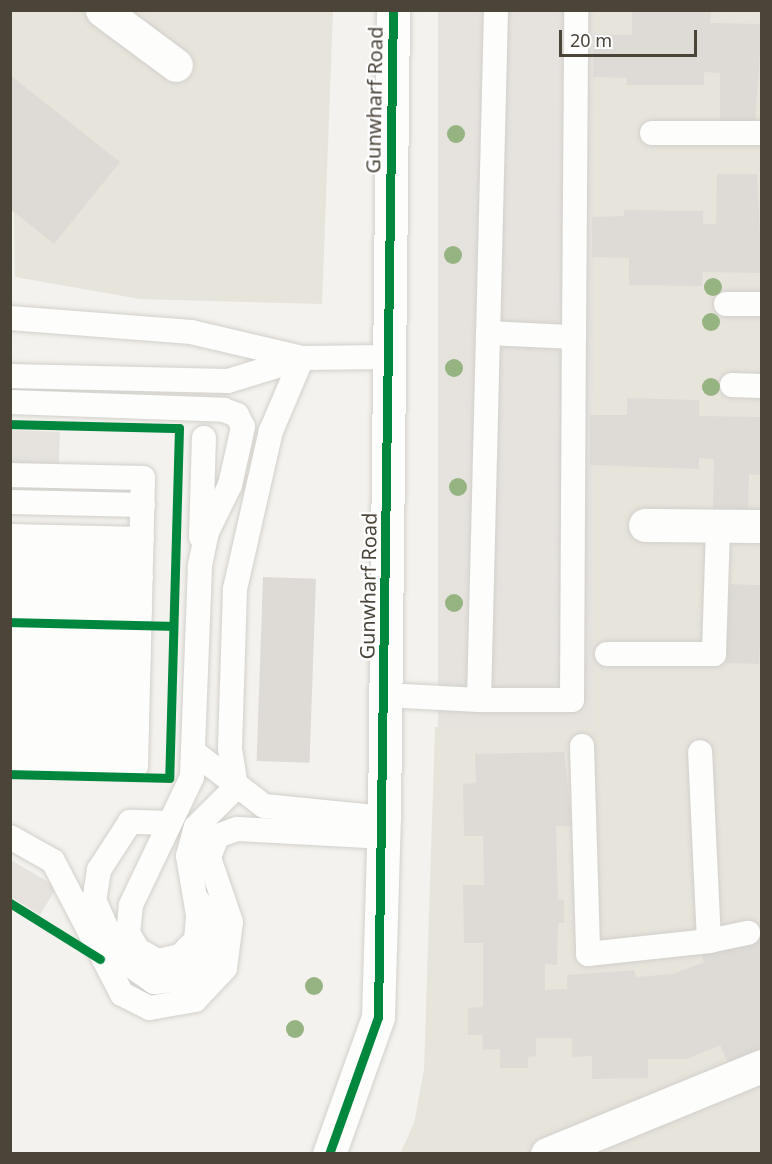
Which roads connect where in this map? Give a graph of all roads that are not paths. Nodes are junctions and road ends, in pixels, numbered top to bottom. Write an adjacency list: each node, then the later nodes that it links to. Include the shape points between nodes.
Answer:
1 (102, 10): 5 (street)
2 (393, 10): 13 (street, Gunwharf Road)
3 (496, 10): 11 (lane)
4 (576, 10): 12 (lane)
5 (176, 65)
6 (652, 133): 7 (lane)
7 (762, 133)
8 (726, 304): 9 (lane)
9 (762, 304)
10 (10, 318): 14 (lane, via 191,332)
11 (488, 333): 12 (lane); 40 (lane)
12 (574, 336): 40 (lane, via 572,700)
13 (388, 357): 14 (lane); 39 (street, Gunwharf Road)
14 (302, 358): 15 (lane, via 228,381); 48 (lane, via 271,431 235,589 230,748)
15 (10, 376)
16 (732, 385): 17 (lane)
17 (762, 386)
18 (10, 402): 29 (lane, via 224,410 237,415 242,444 207,532)
19 (204, 438): 29 (lane)
20 (10, 475): 28 (lane, via 143,478)
21 (10, 502): 28 (lane)
22 (10, 518): 28 (lane)
23 (645, 525): 24 (street)
24 (718, 525): 25 (street); 35 (lane, via 714,654)
25 (762, 526)
26 (10, 536): 28 (lane)
27 (10, 555): 28 (lane)
28 (141, 558): 30 (lane); 31 (lane); 32 (lane); 38 (lane)
29 (200, 566): 46 (lane)
30 (10, 573)
31 (10, 590)
32 (10, 607)
33 (10, 635): 38 (lane)
34 (10, 652): 38 (lane)
35 (607, 654)
36 (10, 670): 38 (lane)
37 (10, 688): 38 (lane)
38 (138, 692): 41 (lane); 42 (lane); 43 (lane); 47 (lane, via 136,766)
39 (385, 695): 40 (lane); 50 (street, Gunwharf Road)
40 (479, 700)
41 (10, 707)
42 (10, 724)
43 (10, 742)
44 (582, 746): 54 (lane, via 588,954)
45 (700, 752): 54 (lane)
46 (195, 753): 48 (lane); 49 (lane, via 192,777)
47 (10, 761)
48 (236, 787): 50 (lane, via 264,806); 52 (lane, via 196,827 188,856)
49 (167, 823): 52 (lane, via 131,905 128,933 138,950 158,961 180,956 196,940); 52 (lane, via 130,822 99,870 94,900 120,958 132,970 154,982 183,979 206,964 215,941 213,923)
50 (384, 828): 51 (lane, via 237,829 217,836 209,858 231,922 225,968 195,1000 150,1008 122,994 53,861); 56 (street, Gunwharf Road, via 378,1017)
51 (10, 837)
52 (194, 894)
53 (748, 933): 54 (lane)
54 (709, 941)
55 (762, 1066): 57 (street)
56 (329, 1154)
57 (547, 1154)

